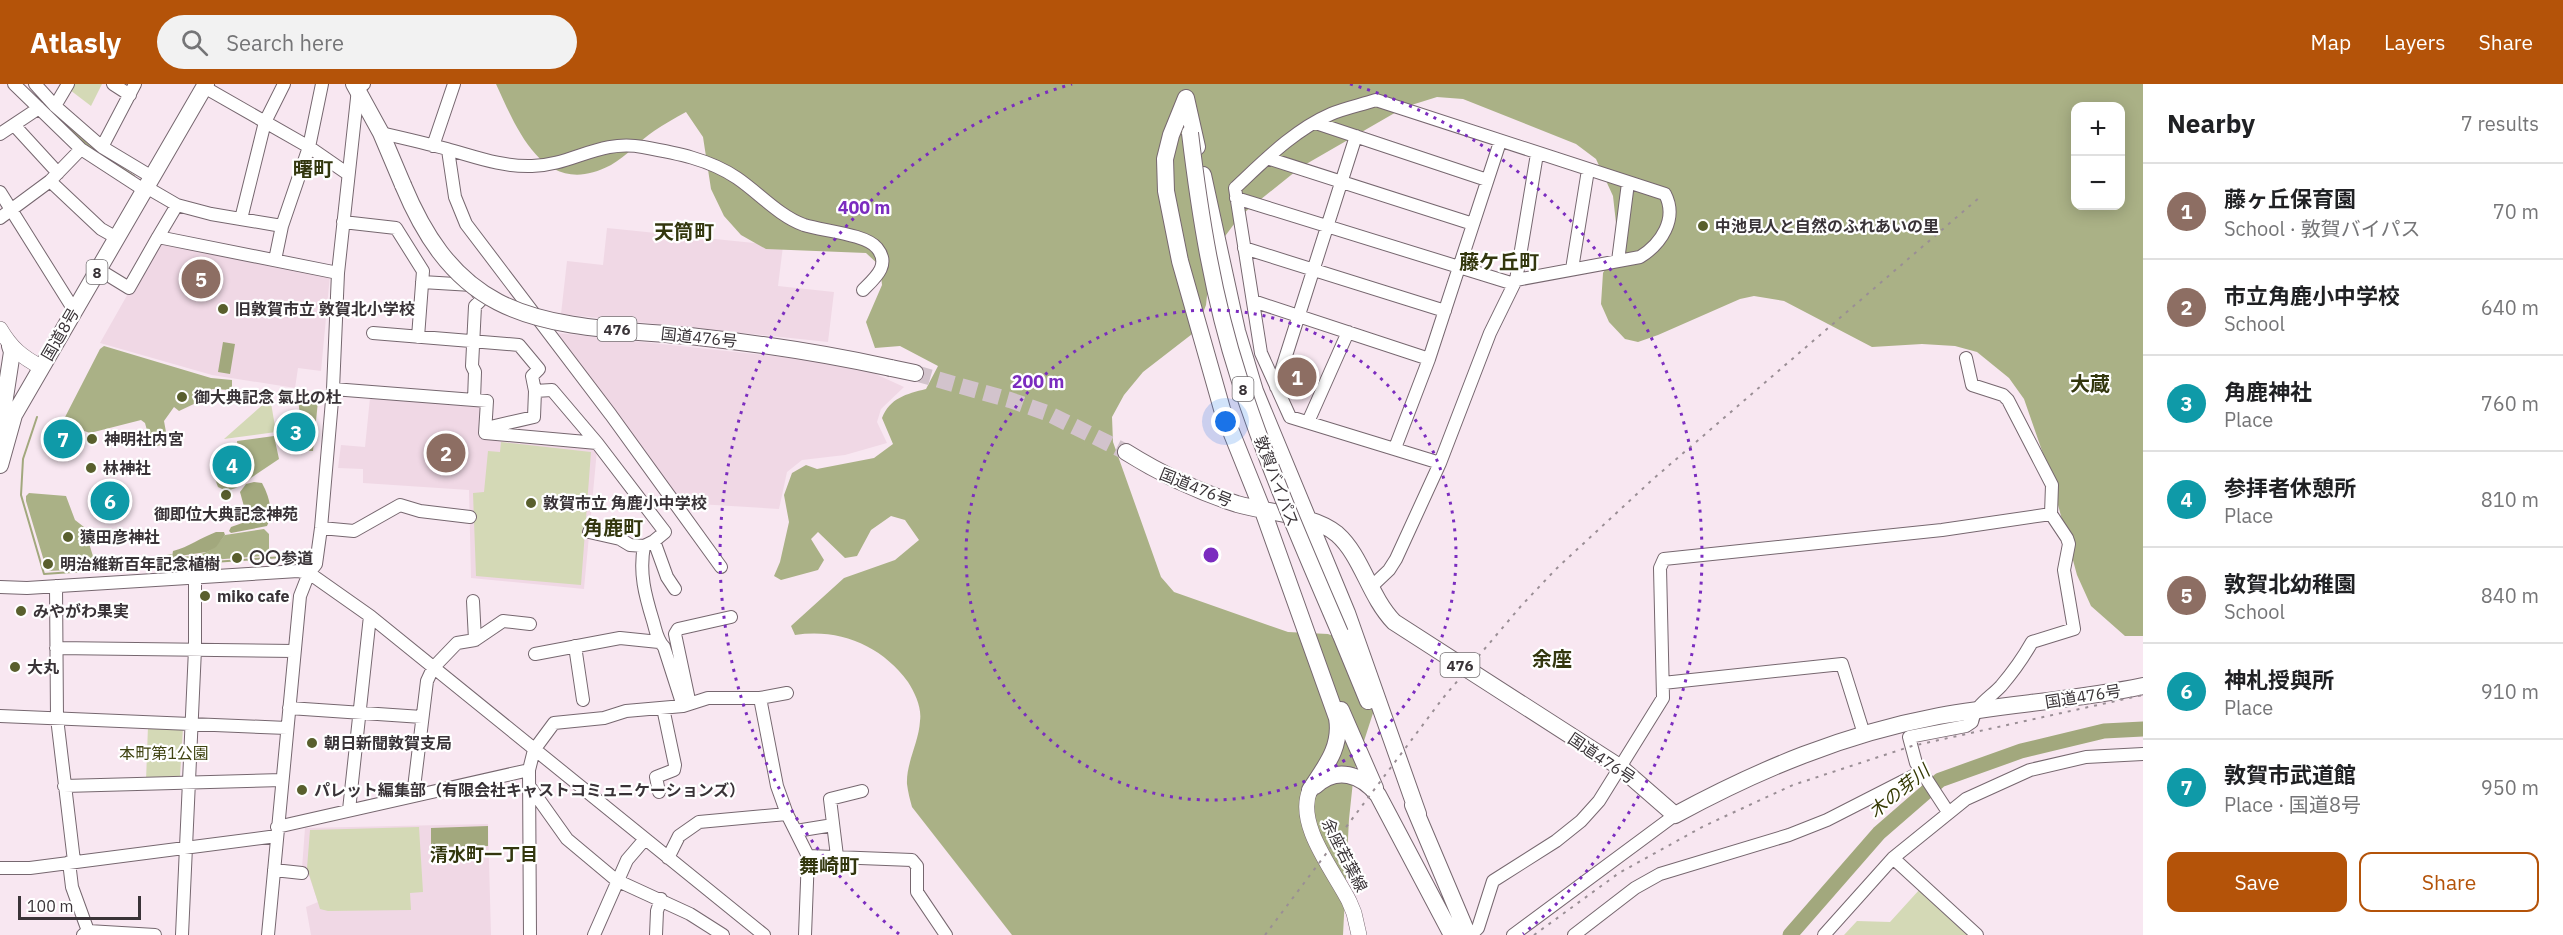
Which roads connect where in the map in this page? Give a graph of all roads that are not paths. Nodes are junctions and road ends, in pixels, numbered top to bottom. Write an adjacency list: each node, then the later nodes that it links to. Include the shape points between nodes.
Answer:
1 (14, 84): 13 (street)
2 (35, 84): 12 (street)
3 (68, 84): 12 (street)
4 (113, 84): 10 (street)
5 (284, 84): 14 (street)
6 (322, 84): 24 (street)
7 (454, 84): 22 (street)
8 (205, 86): 14 (street); 35 (highway, 国道8号 / 8)
9 (358, 86): 17 (highway, 国道476号 / 476); 30 (street)
10 (133, 90): 23 (street)
11 (1186, 91): 18 (highway, 敦賀バイパス / 8); 85 (highway, via 1167,147 1165,172 1170,213 1209,369)
12 (55, 106): 23 (street)
13 (39, 108): 16 (street); 25 (street)
14 (265, 122): 24 (street); 41 (street)
15 (1316, 123): 20 (street); 21 (street, via 1331,114 1376,100); 28 (street)
16 (14, 125): 19 (street); 31 (street)
17 (381, 133): 22 (street); 72 (highway, 国道476号 / 476, bridge, via 421,224 453,269 512,308 573,324 792,348)
18 (1192, 133): 88 (highway, via 1237,331 1255,391); 115 (highway, 敦賀バイパス / 8, bridge, via 1209,259 1238,377 1288,512)
19 (0, 134)
20 (1356, 136): 32 (street); 33 (street)
21 (1500, 142): 27 (street); 32 (street)
22 (433, 146): 26 (street)
23 (102, 147): 35 (street)
24 (309, 147): 30 (street); 44 (street)
25 (81, 148): 31 (street); 35 (street)
26 (448, 150): 58 (street, via 493,163 532,166 616,145 693,157 735,177 791,219 867,240 877,247 882,256 880,272); 92 (street, via 455,197 466,224)
27 (1537, 154): 29 (street); 57 (street)
28 (1267, 158): 33 (street); 37 (street, via 1235,188)
29 (1588, 170): 34 (street); 54 (street)
30 (348, 174): 42 (street)
31 (54, 177): 39 (street); 46 (street, via 101,229)
32 (1487, 180): 43 (street)
33 (1341, 183): 43 (street); 45 (street)
34 (1628, 183): 50 (street); 50 (street, via 1665,194 1669,219 1655,248 1640,257)
35 (148, 184): 38 (street); 46 (highway, 国道8号 / 8)
36 (0, 192): 39 (street)
37 (1236, 198): 45 (street); 48 (street)
38 (177, 205): 41 (street); 47 (street)
39 (11, 210): 40 (street); 60 (street)
40 (0, 218)
41 (241, 219): 44 (street)
42 (343, 222): 55 (street); 56 (street, via 396,228 423,271)
43 (1473, 224): 51 (street)
44 (282, 226): 49 (street)
45 (1327, 226): 51 (street); 53 (street)
46 (117, 237): 52 (highway, 国道8号 / 8)
47 (158, 237): 49 (street); 52 (street, via 129,288)
48 (1244, 248): 53 (street); 59 (street)
49 (275, 260): 55 (street)
50 (1618, 261): 54 (street)
51 (1459, 267): 57 (street); 61 (street)
52 (99, 268): 60 (highway, 国道8号 / 8)
53 (1313, 269): 61 (street); 62 (street)
54 (1572, 269): 57 (street)
55 (338, 273): 74 (street)
56 (422, 282): 66 (street); 67 (street, via 472,285 482,299 475,306)
57 (1515, 282): 83 (street, via 1490,333)
58 (864, 290)
59 (1253, 301): 62 (street); 73 (street, via 1261,353)
60 (74, 309): 71 (highway, 国道8号 / 8)
61 (1445, 311): 70 (street)
62 (1298, 316): 64 (street); 73 (street)
63 (0, 329): 68 (main road)
64 (1348, 332): 70 (street); 77 (street)
65 (373, 333): 66 (street)
66 (418, 337): 67 (street)
67 (473, 341): 75 (street, via 519,345 539,369 532,376); 76 (street)
68 (5, 350): 71 (main road); 79 (highway, via 12,352)
69 (1966, 358): 86 (street, via 1972,386 2008,400 2052,484)
70 (1429, 359): 81 (street)
71 (41, 367): 84 (highway, 国道8号 / 8, via 14,415)
72 (915, 373)
73 (1276, 387): 77 (street, via 1290,417)
74 (333, 389): 76 (street); 89 (street)
75 (535, 391): 78 (street, via 534,417); 80 (street, via 552,390)
76 (474, 400): 78 (street, via 487,401)
77 (1308, 422): 81 (street)
78 (486, 428): 80 (street, via 485,433)
79 (0, 431)
80 (597, 443): 91 (street, via 665,532)
81 (1395, 448): 83 (street)
82 (1126, 452): 85 (highway, 国道476号 / 476, via 1179,482)
83 (1440, 463): 97 (street, via 1389,570)
84 (0, 465)
85 (1263, 511): 88 (highway, 国道476号 / 476); 105 (highway)
86 (2051, 514): 112 (street, via 1942,530 1664,559 1660,568); 121 (street, via 2067,538 2064,570 2074,628 2032,642 2000,688)
87 (470, 517): 89 (street, via 400,505 354,531)
88 (1310, 520): 97 (highway, 国道476号 / 476, via 1330,529 1346,544); 146 (highway)
89 (321, 528): 93 (street, via 316,564)
90 (589, 532): 91 (street, via 630,545)
91 (649, 544): 98 (street); 104 (street, via 641,562 643,584)
92 (721, 567)
93 (309, 573): 94 (street); 100 (street); 109 (street, via 300,596)
94 (195, 576): 95 (street); 108 (street)
95 (56, 586): 96 (street); 107 (street)
96 (0, 587)
97 (1370, 588): 131 (highway, 国道476号 / 476, via 1384,612 1405,631)
98 (675, 589)
99 (473, 601): 103 (street)
100 (370, 616): 111 (street); 122 (street)
101 (731, 617): 118 (street, via 678,629 675,634)
102 (530, 624): 103 (street, via 503,621)
103 (476, 640): 111 (street, via 457,643)
104 (659, 642): 106 (street, via 620,638); 118 (street)
105 (1311, 644): 138 (highway, via 1338,727 1336,748); 141 (highway)
106 (575, 646): 110 (street); 117 (street)
107 (56, 648): 108 (street); 125 (street)
108 (195, 649): 109 (street); 126 (street)
109 (294, 651): 119 (street)
110 (535, 654)
111 (433, 668): 124 (street, via 427,681); 129 (street)
112 (1663, 683): 128 (street, via 1842,664); 131 (street, via 1663,698)
113 (2143, 686): 121 (highway, 国道476号)
114 (787, 693): 116 (street)
115 (1365, 693): 146 (highway, 敦賀バイパス / 8); 164 (highway, 敦賀バイパス / 8)
116 (760, 698): 118 (street, via 708,698); 145 (street, via 777,786)
117 (583, 700)
118 (686, 705): 120 (street)
119 (289, 708): 122 (street); 127 (street)
120 (663, 708): 129 (street, via 554,723); 140 (street, via 675,765 674,770 656,777)
121 (1974, 711): 128 (highway, 国道476号); 133 (street, via 1966,726 1909,737)
122 (359, 713): 124 (street); 144 (street)
123 (0, 716): 125 (street)
124 (422, 717): 142 (street)
125 (57, 718): 126 (street); 136 (street)
126 (191, 723): 127 (street); 135 (street)
127 (287, 729): 134 (street)
128 (1864, 734): 147 (highway, 国道476号, via 1753,774)
129 (534, 750): 132 (street); 151 (street)
130 (2143, 754): 143 (street, via 2086,757 2030,770)
131 (1621, 768): 147 (highway, 国道476号 / 476); 164 (street, via 1581,821 1492,881 1478,928)
132 (529, 770): 137 (street); 142 (street)
133 (1922, 774): 143 (street); 177 (street, via 1789,835 1660,874 1635,888)
134 (282, 780): 135 (street); 150 (street)
135 (188, 783): 136 (street); 152 (street)
136 (64, 786): 157 (street)
137 (530, 787): 161 (street, via 567,839); 168 (street)
138 (1310, 790): 141 (highway, via 1328,777 1346,774 1360,778); 175 (main road, 余座若葉線, via 1306,807 1310,829 1349,901)
139 (862, 791): 148 (street, via 830,799)
140 (659, 792)
141 (1378, 795): 164 (highway)
142 (413, 796): 144 (street)
143 (1945, 808): 156 (street)
144 (348, 810): 150 (street)
145 (787, 814): 149 (street); 155 (street, via 699,822 679,836)
146 (1418, 814): 164 (highway, 敦賀バイパス / 8)
147 (1675, 815): 176 (street)
148 (833, 825): 149 (street); 154 (street)
149 (796, 831): 153 (street)
150 (277, 832): 152 (street); 159 (street)
151 (645, 839): 155 (street); 161 (street)
152 (186, 848): 157 (street); 166 (street)
153 (808, 856): 154 (street); 173 (street)
154 (837, 856): 174 (street, via 912,860 917,866 917,892)
155 (668, 858): 172 (street)
156 (1893, 858): 178 (street); 179 (street)
157 (71, 862): 158 (street); 163 (street, via 72,887)
158 (0, 868)
159 (274, 870): 160 (street); 167 (street)
160 (302, 873)
161 (616, 880): 162 (street); 169 (street)
162 (661, 899): 170 (street); 171 (street)
163 (86, 933): 165 (street)
164 (1460, 934)
165 (155, 935)
166 (182, 935)
167 (268, 935)
168 (530, 935)
169 (594, 935)
170 (656, 935)
171 (723, 935)
172 (764, 935)
173 (805, 935)
174 (946, 935)
175 (1359, 935)
176 (1513, 935)
177 (1574, 935)
178 (1824, 935)
179 (1977, 935)

